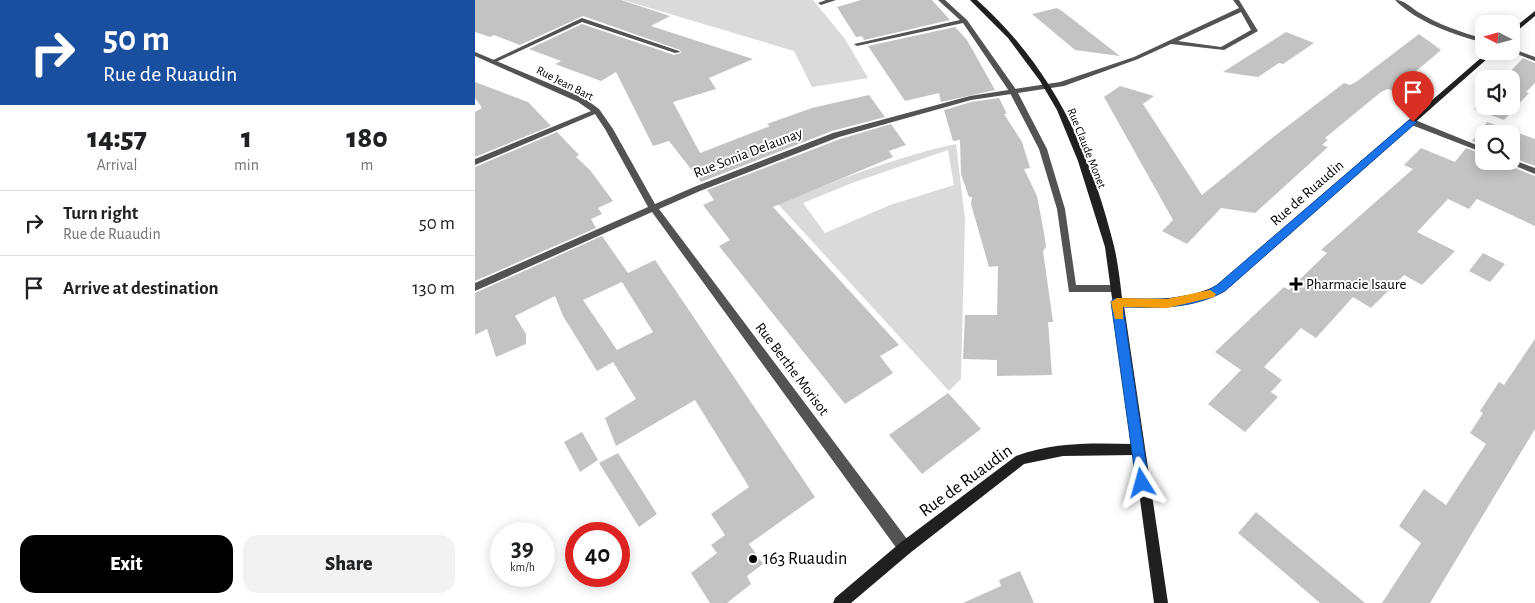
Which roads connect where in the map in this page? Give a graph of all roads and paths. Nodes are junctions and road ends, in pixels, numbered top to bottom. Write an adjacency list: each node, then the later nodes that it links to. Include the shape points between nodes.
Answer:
1 (833, 0): 6 (street)
2 (941, 0): 9 (street)
3 (973, 0): 20 (street, Rue Claude Monet, via 1005,32)
4 (1236, 0): 7 (street)
5 (1398, 0): 11 (street, via 1419,15)
6 (821, 3)
7 (1242, 9): 12 (street, Rue Sonia Delaunay); 12 (street, via 1255,32 1222,49)
8 (1535, 13): 10 (street)
9 (965, 21): 13 (street); 21 (street)
10 (1520, 26)
11 (1475, 38)
12 (1169, 42): 20 (street, Rue Sonia Delaunay, via 1136,58 1061,84)
13 (857, 44)
14 (677, 52): 19 (street, via 582,20)
15 (1520, 53): 17 (street)
16 (475, 54): 19 (street, Rue Jean Bart)
17 (1535, 59)
18 (1483, 60): 23 (street, Rue de Ruaudin)
19 (494, 61): 22 (street, Rue Jean Bart, via 581,100)
20 (1045, 86): 21 (street, Rue Sonia Delaunay); 30 (street, Rue Claude Monet, via 1061,110 1098,204 1110,247)
21 (1013, 91): 28 (street, Rue Sonia Delaunay, via 970,98 836,135); 30 (street, via 1043,149 1059,200 1072,290)
22 (596, 112): 25 (street); 28 (street, Rue Jean Bart)
23 (1413, 122): 24 (street); 31 (street, Rue de Ruaudin, via 1221,288 1206,296 1167,304)
24 (1475, 146)
25 (475, 162)
26 (1520, 165): 27 (street)
27 (1535, 171)
28 (653, 208): 29 (street, Rue Sonia Delaunay); 33 (street, Rue Berthe Morisot)
29 (475, 287)
30 (1115, 289): 31 (street, Rue Claude Monet)
31 (1117, 302): 32 (street, Rue Claude Monet)
32 (1138, 450): 33 (street, Rue de Ruaudin, via 1069,449 1039,453 1021,460); 35 (street, Rue Claude Monet)
33 (905, 548): 34 (street, Rue de Ruaudin)
34 (839, 603)
35 (1161, 603)

